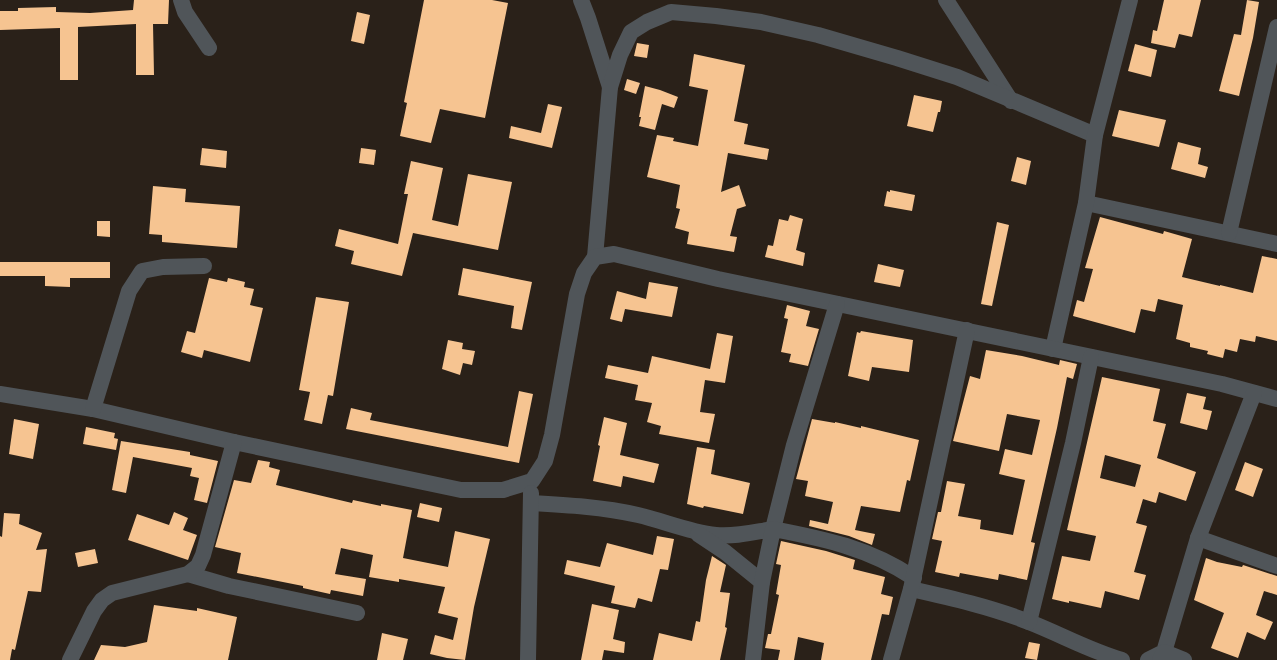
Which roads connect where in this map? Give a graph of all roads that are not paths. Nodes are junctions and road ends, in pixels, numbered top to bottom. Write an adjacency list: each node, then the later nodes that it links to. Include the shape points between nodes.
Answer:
1 (181, 0): 7 (street, via 185,12)
2 (581, 0): 8 (street)
3 (946, 0): 9 (street)
4 (1130, 0): 10 (street)
5 (677, 6): 8 (street, via 631,32); 9 (street, via 818,35 949,74)
6 (1277, 28): 12 (street)
7 (209, 48)
8 (610, 87): 14 (street)
9 (1011, 101): 10 (street)
10 (1095, 135): 11 (street)
11 (1086, 203): 12 (street); 18 (street)
12 (1229, 233): 13 (street)
13 (1277, 244)
14 (595, 257): 16 (street, via 614,254); 25 (street, via 584,273 577,294 552,435 545,461)
15 (204, 266): 23 (street, via 142,271 129,291)
16 (837, 304): 17 (street); 27 (street)
17 (967, 330): 18 (street); 33 (street)
18 (1053, 349): 19 (street)
19 (1091, 357): 20 (street); 35 (street)
20 (1254, 393): 22 (street); 29 (street)
21 (0, 394): 23 (street)
22 (1277, 399)
23 (93, 409): 24 (street)
24 (234, 442): 25 (street, via 461,490 503,490); 31 (street, via 203,555 198,566)
25 (532, 481): 26 (street)
26 (531, 503): 28 (street, via 614,510); 38 (street)
27 (772, 529): 28 (street, via 743,535); 32 (street); 33 (street, via 864,551 883,560)
28 (693, 531): 32 (street)
29 (1198, 538): 30 (street); 36 (street)
30 (1277, 566)
31 (188, 574): 34 (street); 37 (street, via 112,593 102,600)
32 (762, 582): 39 (street)
33 (913, 584): 35 (street); 40 (street)
34 (357, 613)
35 (1029, 622): 41 (street)
36 (1162, 656): 42 (street); 43 (street)
37 (70, 660)
38 (528, 660)
39 (753, 660)
40 (891, 660)
41 (1122, 660)
42 (1148, 660)
43 (1184, 660)

